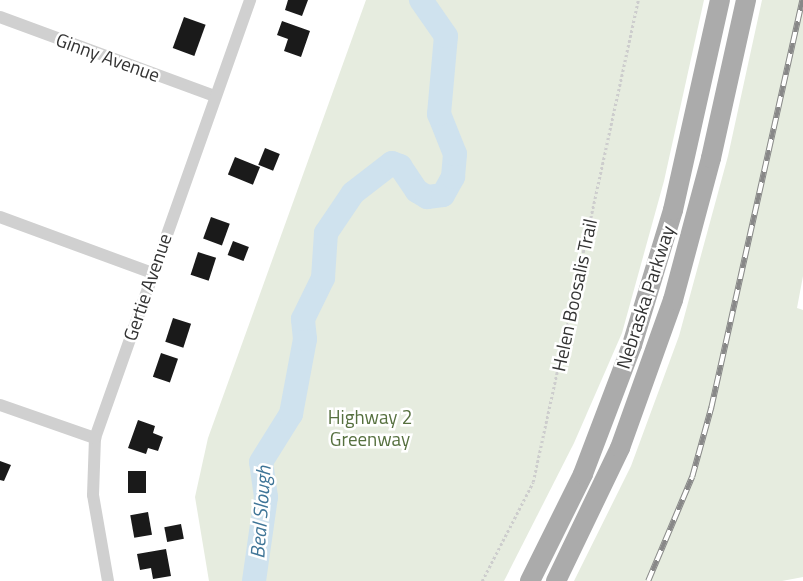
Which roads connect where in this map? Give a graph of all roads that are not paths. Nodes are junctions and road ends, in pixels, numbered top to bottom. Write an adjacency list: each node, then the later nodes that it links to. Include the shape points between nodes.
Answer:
1 (250, 0): 5 (street, Gertie Avenue)
2 (720, 0): 12 (main road, Nebraska Parkway, via 673,210 632,345 583,474)
3 (746, 0): 10 (main road, Nebraska Parkway, via 711,158 673,300 620,448)
4 (0, 17): 5 (street, Ginny Avenue)
5 (215, 96): 7 (street, Gertie Avenue)
6 (0, 217): 7 (street)
7 (152, 273): 9 (street, Gertie Avenue)
8 (0, 405): 9 (street)
9 (96, 438): 11 (street, Gertie Avenue, via 93,495)
10 (570, 554): 13 (main road, Nebraska Parkway); 14 (main road)
11 (108, 581)
12 (530, 581)
13 (556, 581)
14 (565, 581)

